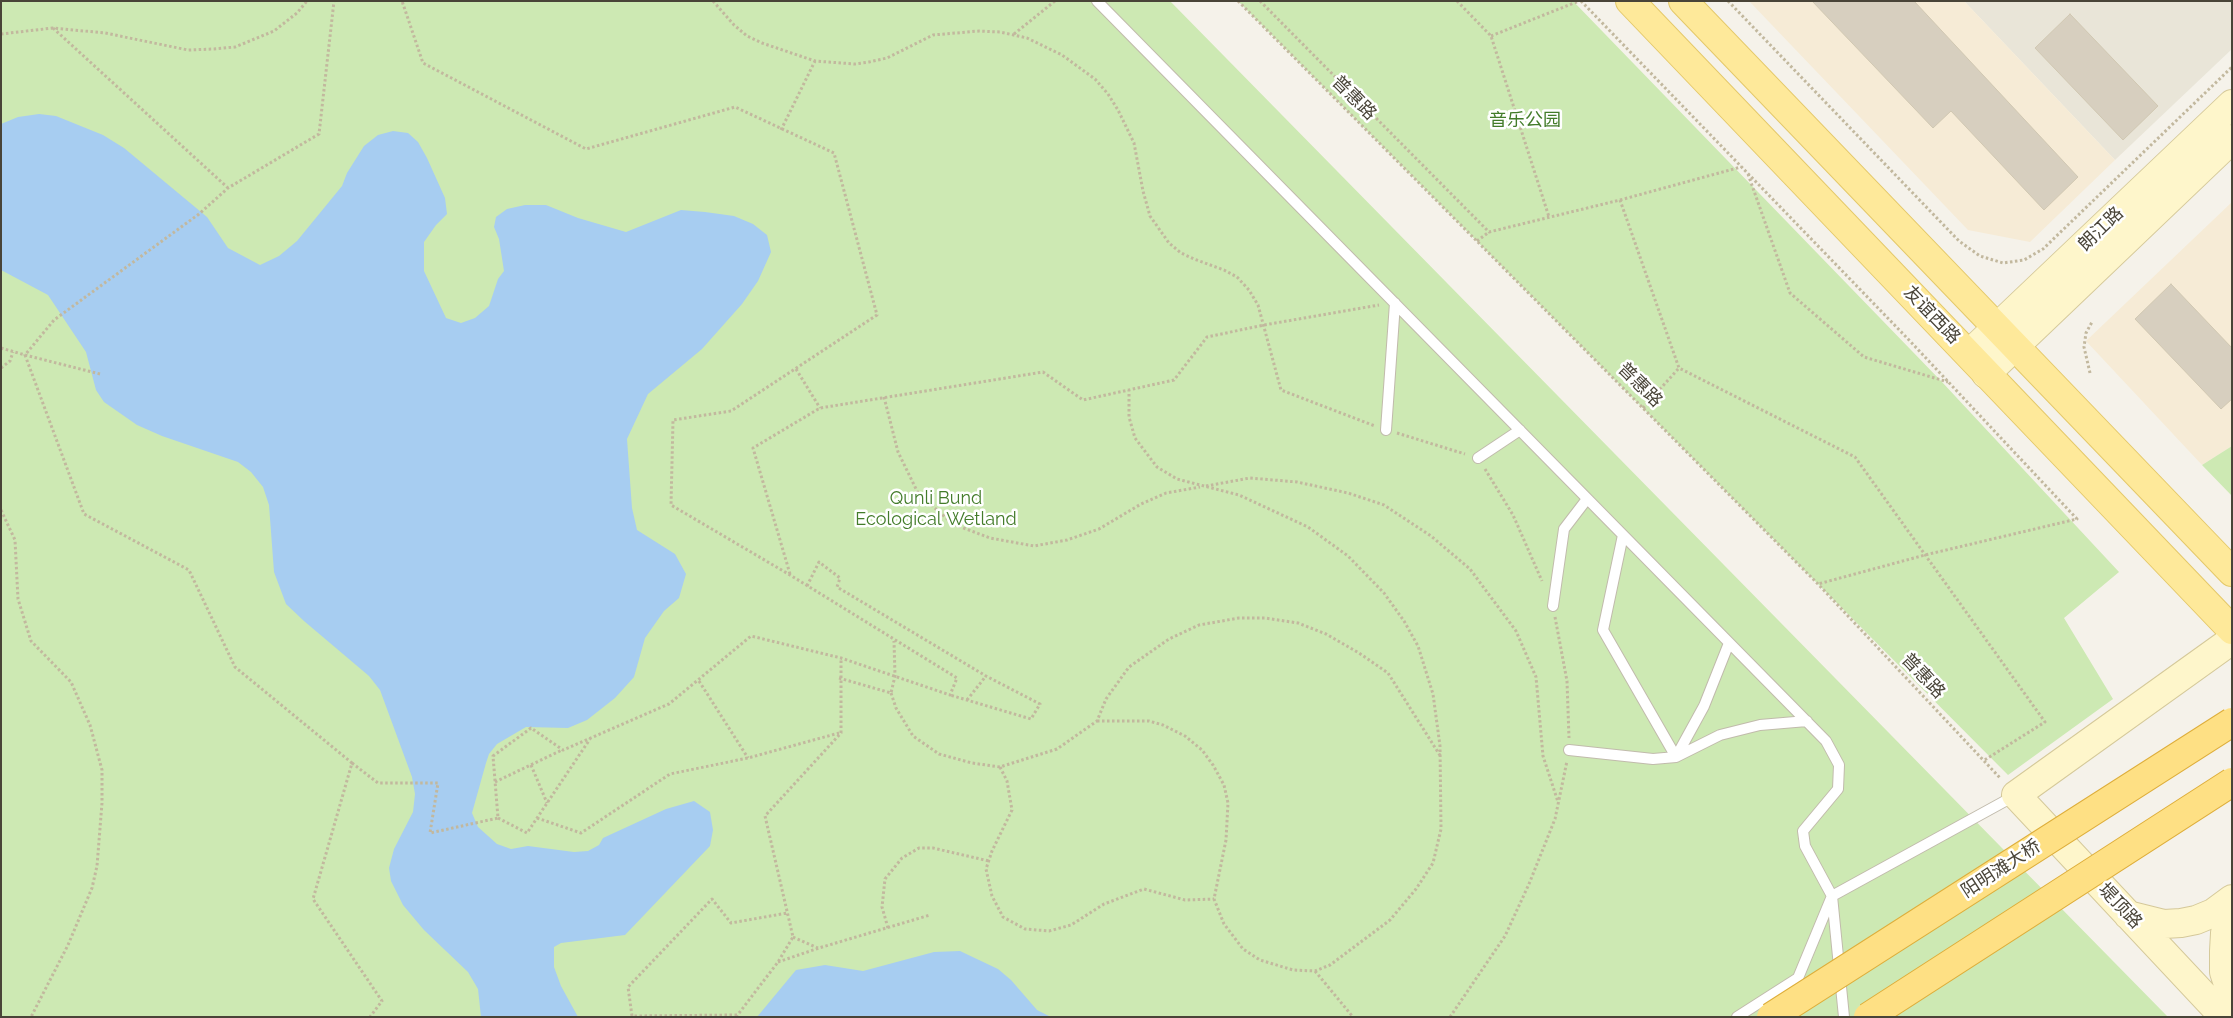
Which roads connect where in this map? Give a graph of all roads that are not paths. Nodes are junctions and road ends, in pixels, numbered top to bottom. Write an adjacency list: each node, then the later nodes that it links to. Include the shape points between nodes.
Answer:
1 (1097, 1): 6 (lane)
2 (1630, 1): 8 (main road, 友谊西路)
3 (1683, 1): 7 (main road)
4 (2232, 104): 7 (main road, 朗江路)
5 (2232, 139): 7 (main road, 朗江路)
6 (1395, 303): 9 (lane); 10 (lane)
7 (2006, 338): 8 (main road, 朗江路); 14 (main road)
8 (1978, 364): 16 (main road, 友谊西路)
9 (1386, 430)
10 (1520, 430): 11 (lane); 12 (lane)
11 (1478, 458)
12 (1587, 499): 13 (lane); 15 (lane, via 1564,529)
13 (1623, 535): 18 (lane); 22 (lane, via 1603,630)
14 (2232, 572)
15 (1553, 606)
16 (2232, 630)
17 (2232, 640): 24 (main road)
18 (1729, 642): 19 (lane); 22 (lane, via 1704,706)
19 (1807, 721): 22 (lane, via 1760,725 1728,733); 25 (lane, via 1826,741 1839,765 1838,789 1803,831 1804,846)
20 (2232, 722): 31 (highway, 阳明滩大桥, bridge)
21 (1569, 750): 22 (lane, via 1653,759)
22 (1676, 757)
23 (2232, 782): 33 (highway, bridge)
24 (2016, 795): 25 (lane); 28 (main road, 堤顶路)
25 (1832, 896): 30 (lane, via 1798,978); 32 (lane)
26 (2232, 899): 28 (main road, via 2213,913 2180,923 2164,924)
27 (2232, 911): 29 (main road, via 2225,933 2224,951 2224,972)
28 (2128, 915): 34 (main road, 堤顶路)
29 (2232, 996)
30 (1737, 1017)
31 (1771, 1017)
32 (1844, 1017)
33 (1868, 1017)
34 (2224, 1017)

